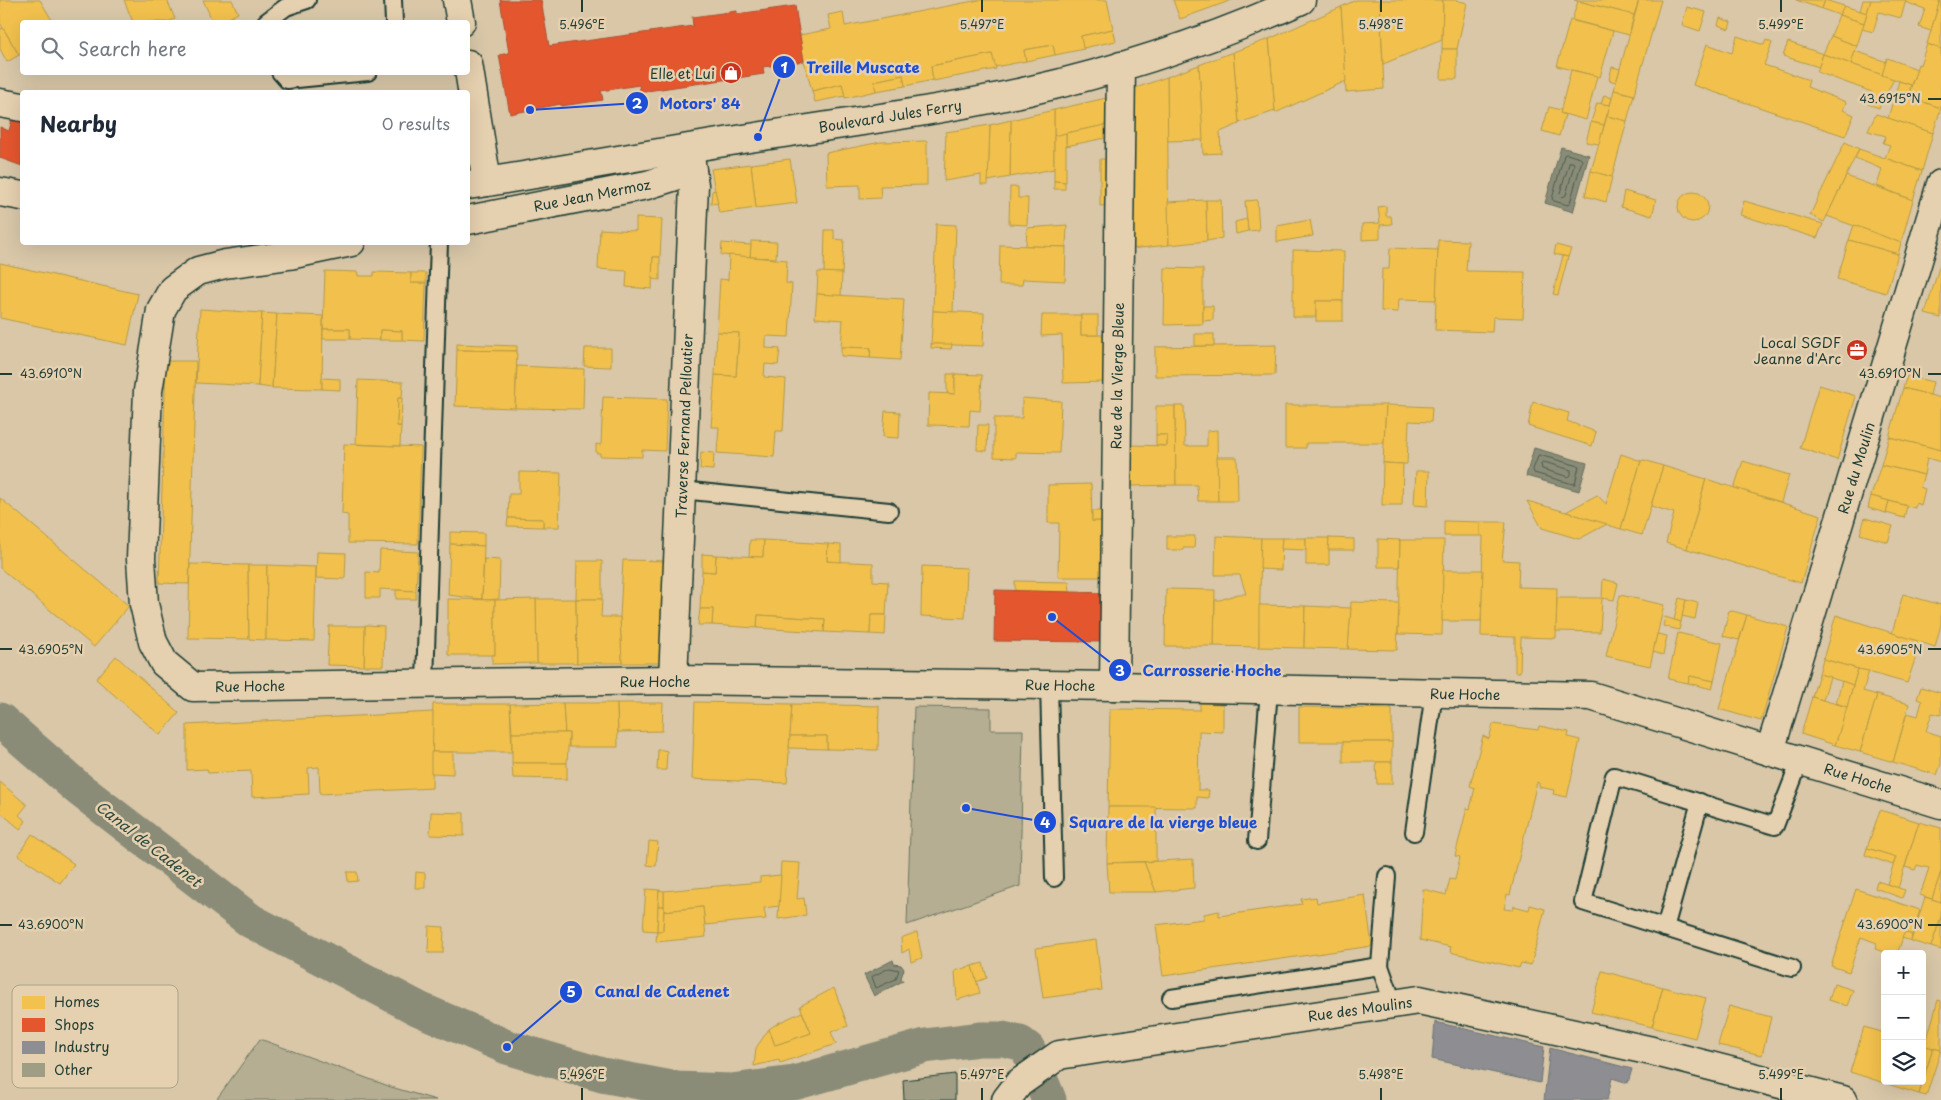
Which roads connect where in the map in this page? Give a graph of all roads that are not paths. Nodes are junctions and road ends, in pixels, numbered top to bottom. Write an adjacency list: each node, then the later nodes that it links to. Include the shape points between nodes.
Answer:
1 (307, 0): 5 (lane, via 286,7)
2 (393, 0): 6 (lane)
3 (457, 0): 7 (street)
4 (1301, 0): 8 (street, Boulevard Jules Ferry, via 1254,21)
5 (269, 20)
6 (394, 20)
7 (461, 20)
8 (1121, 66): 16 (street, Boulevard Jules Ferry, via 1030,90); 29 (street, Rue de la Vierge Bleue)
9 (283, 75): 10 (lane, via 287,80)
10 (338, 75)
11 (469, 75): 13 (street)
12 (470, 90): 17 (street)
13 (470, 90)
14 (0, 103): 15 (street)
15 (20, 107)
16 (691, 160): 17 (street, Boulevard Jules Ferry); 21 (street, Rue Jean Mermoz, via 646,185); 24 (street, Traverse Fernand Pelloutier, via 694,185)
17 (477, 183)
18 (1941, 184): 32 (street, Rue du Moulin)
19 (0, 192): 20 (street)
20 (20, 196)
21 (470, 220)
22 (337, 245): 27 (street, Rue Hoche, via 198,271 173,289 161,310 148,391 141,558 144,604 153,642 164,663 193,687)
23 (439, 245): 27 (lane)
24 (681, 490): 25 (lane); 26 (street, Traverse Fernand Pelloutier)
25 (889, 511)
26 (673, 680): 27 (street, Rue Hoche); 28 (street, Rue Hoche)
27 (425, 684)
28 (1049, 685): 29 (street, Rue Hoche); 39 (lane)
29 (1114, 686): 30 (street, Rue Hoche)
30 (1268, 690): 31 (street, Rue Hoche); 37 (lane)
31 (1434, 693): 32 (street, Rue Hoche, via 1591,696); 36 (lane)
32 (1770, 751): 33 (street, Rue Hoche)
33 (1800, 761): 34 (lane, via 1775,826); 35 (street, Rue Hoche)
34 (1700, 802): 40 (lane); 40 (lane, via 1614,776 1582,902)
35 (1941, 804)
36 (1414, 832)
37 (1257, 841)
38 (1387, 876): 41 (lane)
39 (1054, 878)
40 (1665, 928): 42 (lane)
41 (1380, 966): 43 (lane); 44 (lane)
42 (1792, 968)
43 (1171, 998)
44 (1393, 1003): 45 (street, Rue des Moulins, via 1059,1055); 46 (street, Rue des Moulins, via 1419,1000 1652,1051)
45 (1013, 1091)
46 (1843, 1100)

